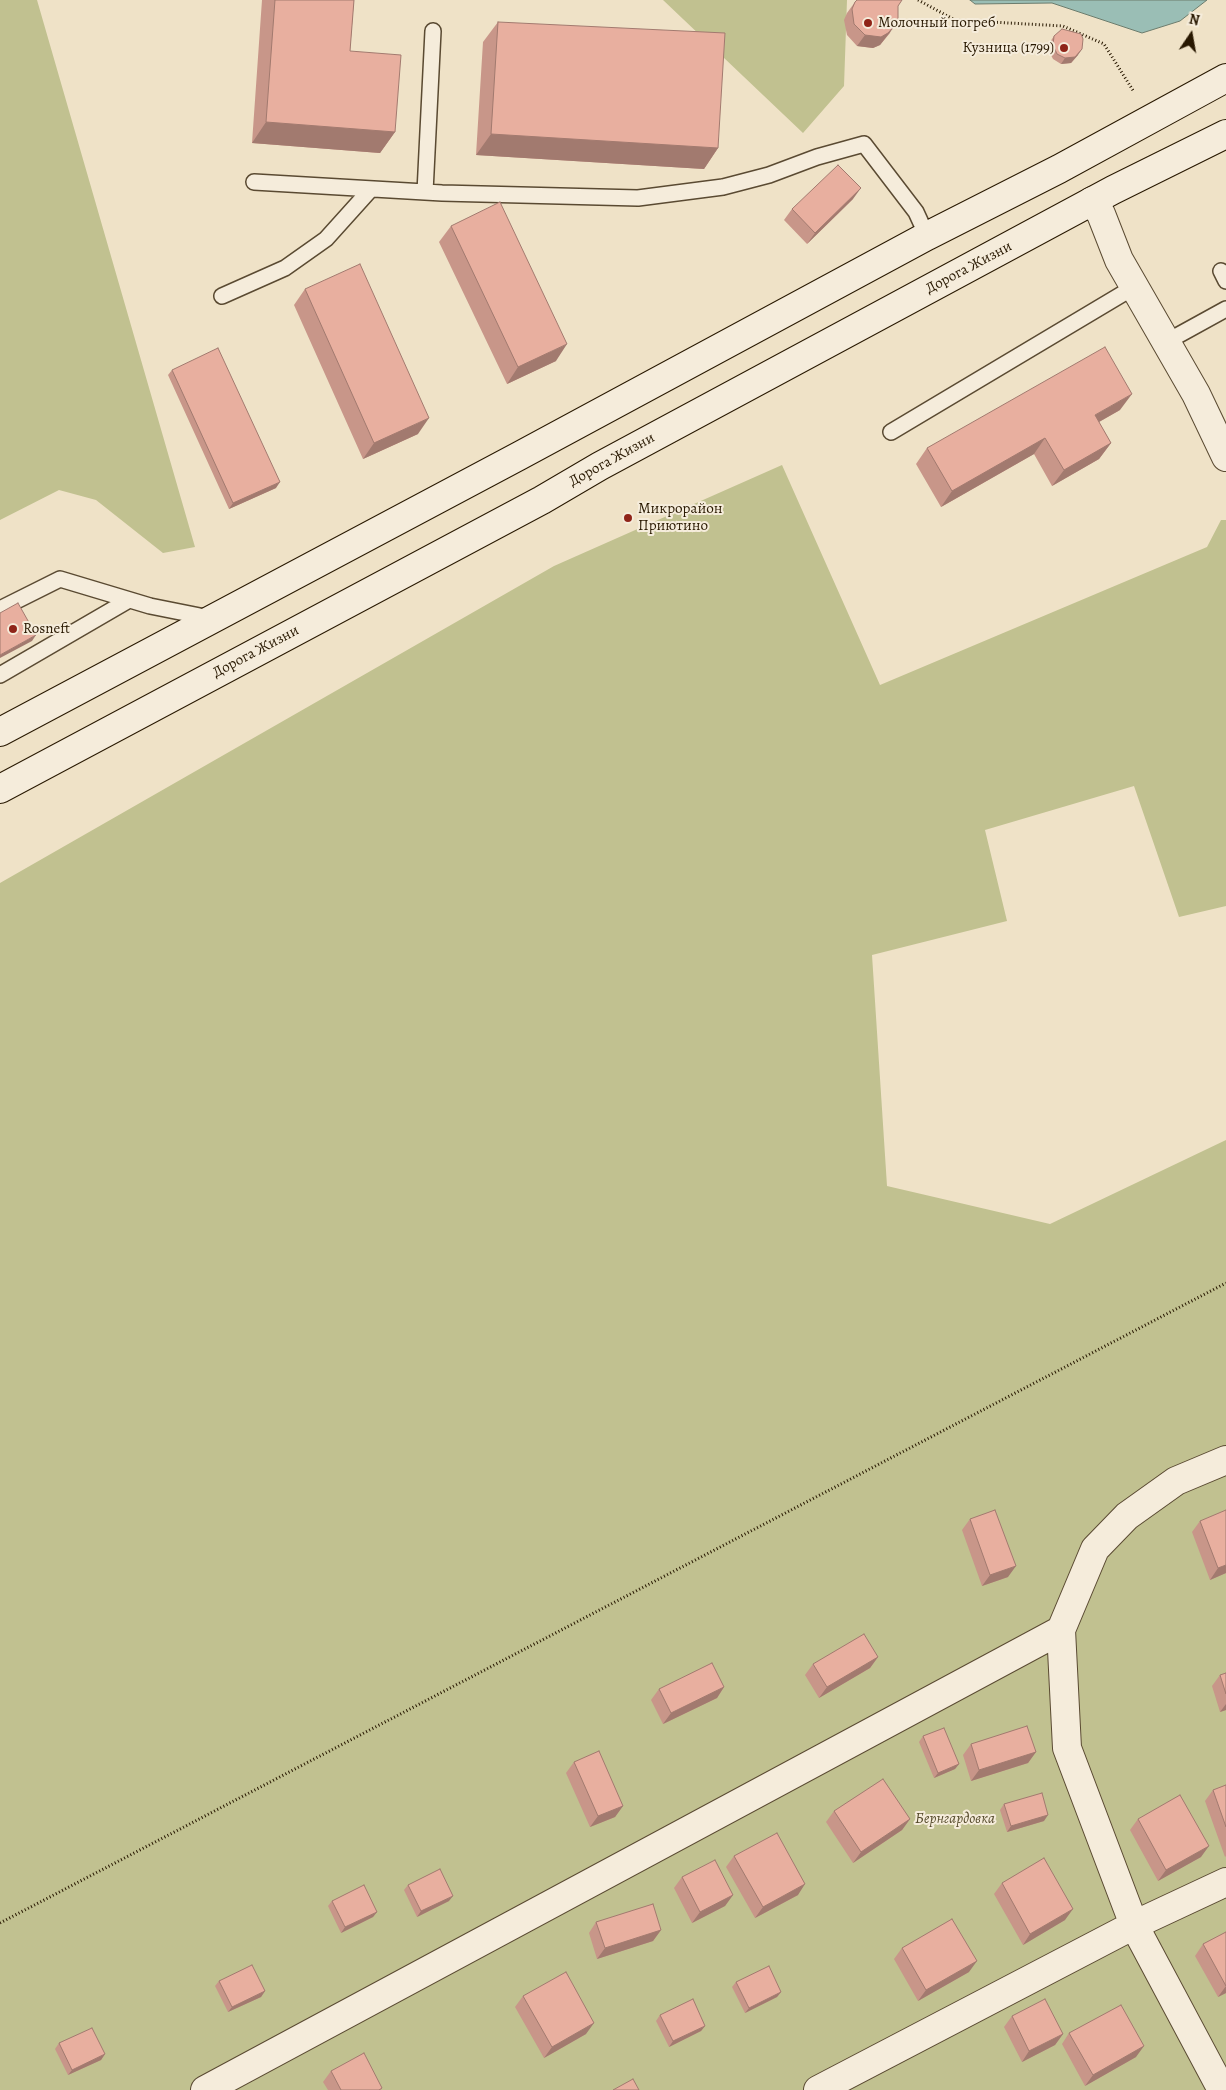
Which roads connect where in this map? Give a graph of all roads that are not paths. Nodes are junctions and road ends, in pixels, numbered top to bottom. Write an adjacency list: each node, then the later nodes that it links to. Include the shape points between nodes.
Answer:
1 (433, 31): 6 (lane)
2 (1226, 78): 8 (main road)
3 (1226, 134): 7 (main road, Дорога Жизни)
4 (254, 182): 5 (lane)
5 (371, 189): 6 (lane); 10 (lane, via 326,239 285,268)
6 (425, 192): 8 (lane, via 638,198 723,187 864,144 916,212)
7 (1092, 201): 9 (main road); 20 (main road, Дорога Жизни)
8 (927, 236): 17 (main road)
9 (1134, 287): 12 (main road); 13 (lane)
10 (222, 296)
11 (1226, 309): 12 (lane)
12 (1166, 342): 14 (main road)
13 (891, 432)
14 (1224, 449)
15 (129, 600): 16 (lane, via 60,579); 17 (lane); 18 (lane)
16 (0, 609)
17 (212, 618): 19 (main road)
18 (0, 674)
19 (0, 732)
20 (0, 789)
21 (1226, 1460): 22 (main road, via 1176,1481 1127,1516 1095,1549)
22 (1060, 1630): 24 (main road, via 1067,1748); 25 (main road)
23 (1226, 1882): 24 (main road)
24 (1134, 1925): 26 (main road); 27 (main road)
25 (205, 2090)
26 (818, 2090)
27 (1222, 2090)

